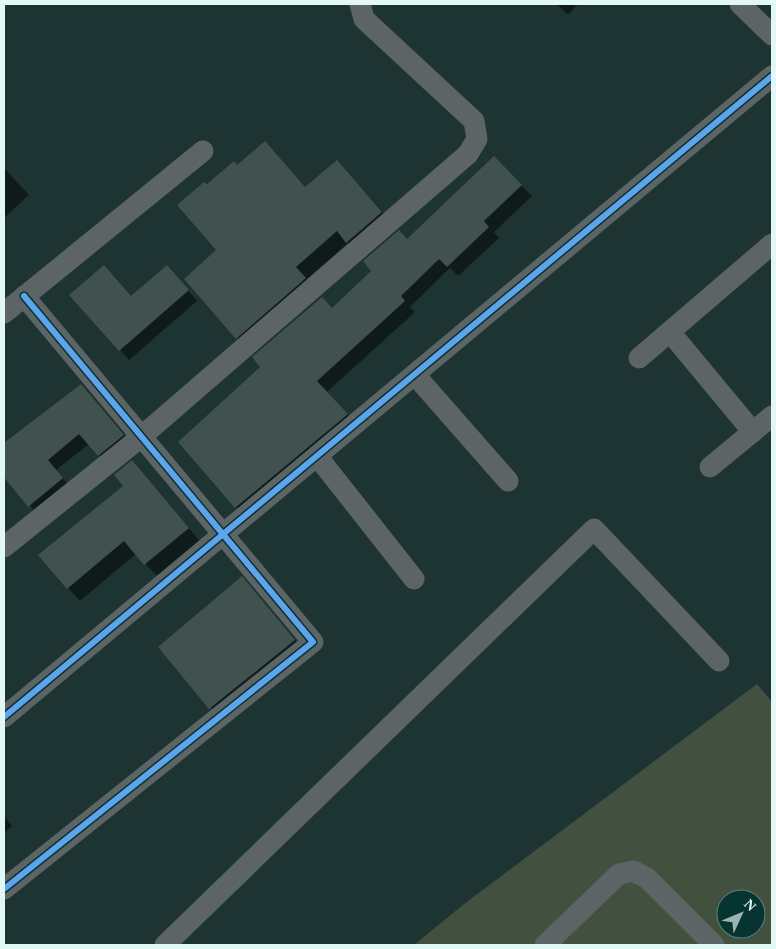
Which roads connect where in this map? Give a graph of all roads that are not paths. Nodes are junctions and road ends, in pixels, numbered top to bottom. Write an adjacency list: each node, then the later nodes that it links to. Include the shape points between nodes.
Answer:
1 (360, 4): 14 (street, via 364,19 474,121 477,139 468,154)
2 (740, 4): 3 (street)
3 (772, 35)
4 (772, 76): 11 (street)
5 (203, 151): 7 (street)
6 (772, 244): 9 (street)
7 (24, 296): 8 (street); 14 (street)
8 (4, 313)
9 (670, 332): 10 (street); 13 (street)
10 (639, 358)
11 (415, 375): 15 (street); 17 (street)
12 (772, 416): 13 (street)
13 (753, 432): 16 (street)
14 (141, 436): 18 (street); 19 (street)
15 (317, 456): 18 (street); 20 (street)
16 (710, 467)
17 (508, 481)
18 (223, 535): 22 (street); 23 (street, via 312,642)
19 (4, 547)
20 (414, 579)
21 (719, 661): 24 (street, via 594,529)
22 (4, 717)
23 (4, 889)
24 (165, 945)
25 (545, 945): 26 (street, via 619,874 633,871 647,878)
26 (714, 945)

